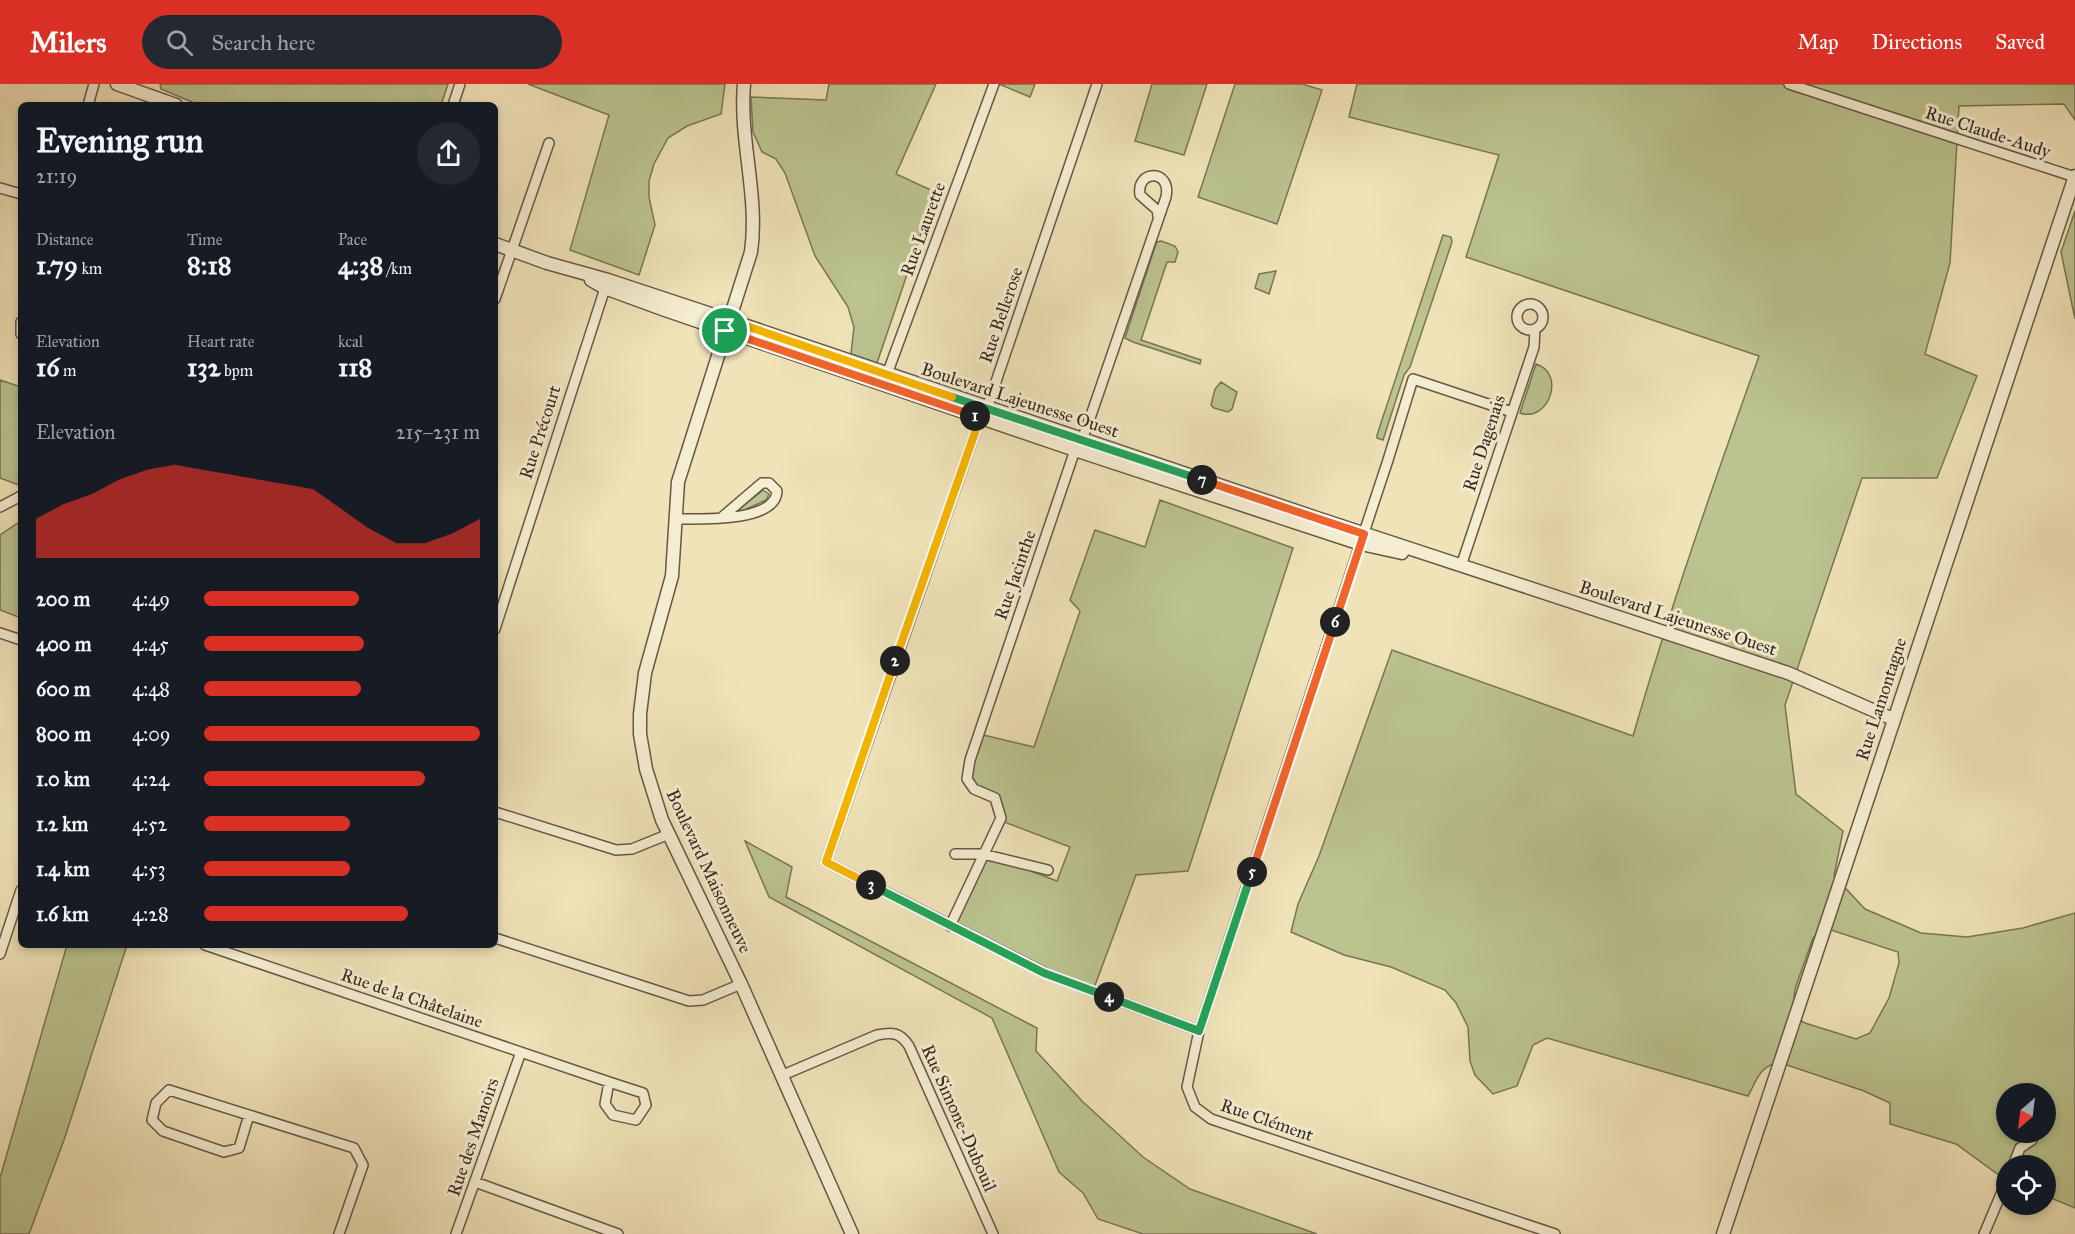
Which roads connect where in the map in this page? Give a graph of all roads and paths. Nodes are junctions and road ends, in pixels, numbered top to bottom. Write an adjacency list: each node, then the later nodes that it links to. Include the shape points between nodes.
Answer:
1 (94, 84): 8 (street)
2 (117, 84): 9 (street)
3 (460, 84): 10 (street)
4 (744, 84): 20 (street, Boulevard Maisonneuve, via 743,118 754,231 748,266)
5 (994, 84): 22 (street, Rue Laurette)
6 (1097, 84): 24 (street, Rue Bellerose)
7 (1788, 84): 12 (street, Rue Claude-Audy)
8 (89, 102)
9 (168, 102)
10 (454, 102)
11 (549, 143): 17 (street)
12 (2075, 177): 35 (street, Rue Lamontagne)
13 (0, 188): 14 (street)
14 (18, 193)
15 (1158, 216): 25 (street, Rue Jacinthe)
16 (498, 245): 17 (street, Boulevard Lajeunesse Ouest)
17 (512, 251): 18 (street, Boulevard Lajeunesse Ouest); 19 (street)
18 (606, 284): 20 (street, Boulevard Lajeunesse Ouest); 32 (street, Rue Précourt)
19 (498, 291)
20 (727, 326): 22 (street, Boulevard Lajeunesse Ouest); 29 (street, Boulevard Maisonneuve, via 680,474)
21 (1535, 329): 23 (street, Rue Dagenais, via 1534,347)
22 (885, 380): 24 (street, Boulevard Lajeunesse Ouest)
23 (1512, 412): 30 (street, Rue Clément, via 1413,379); 31 (street, Rue Dagenais)
24 (983, 413): 25 (street, Boulevard Lajeunesse Ouest); 42 (street, Rue Bellerose, via 826,862)
25 (1078, 445): 30 (street, Boulevard Lajeunesse Ouest); 39 (street, Rue Jacinthe, via 970,760 967,779 974,789 995,798 1001,818)
26 (18, 498): 27 (street)
27 (0, 507)
28 (721, 518): 28 (street, via 769,506 777,496 776,489 762,483); 29 (street)
29 (675, 519): 37 (street, Boulevard Maisonneuve, via 672,576 645,673 640,714 646,769)
30 (1363, 539): 31 (street, Boulevard Lajeunesse Ouest); 47 (street, Rue Clément)
31 (1461, 566): 35 (street, Boulevard Lajeunesse Ouest, via 1788,673)
32 (498, 620)
33 (0, 633): 34 (street)
34 (18, 639)
35 (1893, 719): 62 (street, Rue Lamontagne)
36 (498, 813): 37 (street, via 616,850 632,849)
37 (669, 834): 46 (street, Boulevard Maisonneuve)
38 (956, 854): 39 (street)
39 (984, 854): 40 (street); 42 (street, Rue Jacinthe)
40 (1048, 870)
41 (18, 899): 45 (street)
42 (950, 926): 47 (street, via 1044,973)
43 (498, 939): 46 (street, via 688,1001 703,1000)
44 (214, 948): 48 (street, Rue de la Châtelaine)
45 (0, 954)
46 (741, 984): 49 (street, Boulevard Maisonneuve)
47 (1199, 1031): 61 (street, Rue Clément, via 1187,1087 1195,1107 1211,1119)
48 (520, 1052): 50 (street, Rue de la Châtelaine); 54 (street, Rue des Manoirs)
49 (783, 1076): 59 (street, Boulevard Maisonneuve); 60 (street, Rue Simone-Dubouil, via 877,1035 892,1032 902,1036)
50 (609, 1082): 50 (street, Rue de la Châtelaine, via 643,1093 646,1105 636,1120 613,1115 605,1104)
51 (249, 1115): 51 (street, via 169,1090 156,1102 152,1120 163,1131 224,1152 239,1148); 56 (street, via 354,1148 363,1165)
52 (2028, 1143): 53 (street)
53 (2017, 1155)
54 (475, 1182): 57 (street, Rue des Manoirs); 58 (street)
55 (1996, 1206): 63 (street)
56 (339, 1234)
57 (456, 1234)
58 (618, 1234)
59 (852, 1234)
60 (993, 1234)
61 (1555, 1234)
62 (1723, 1234)
63 (1984, 1234)

